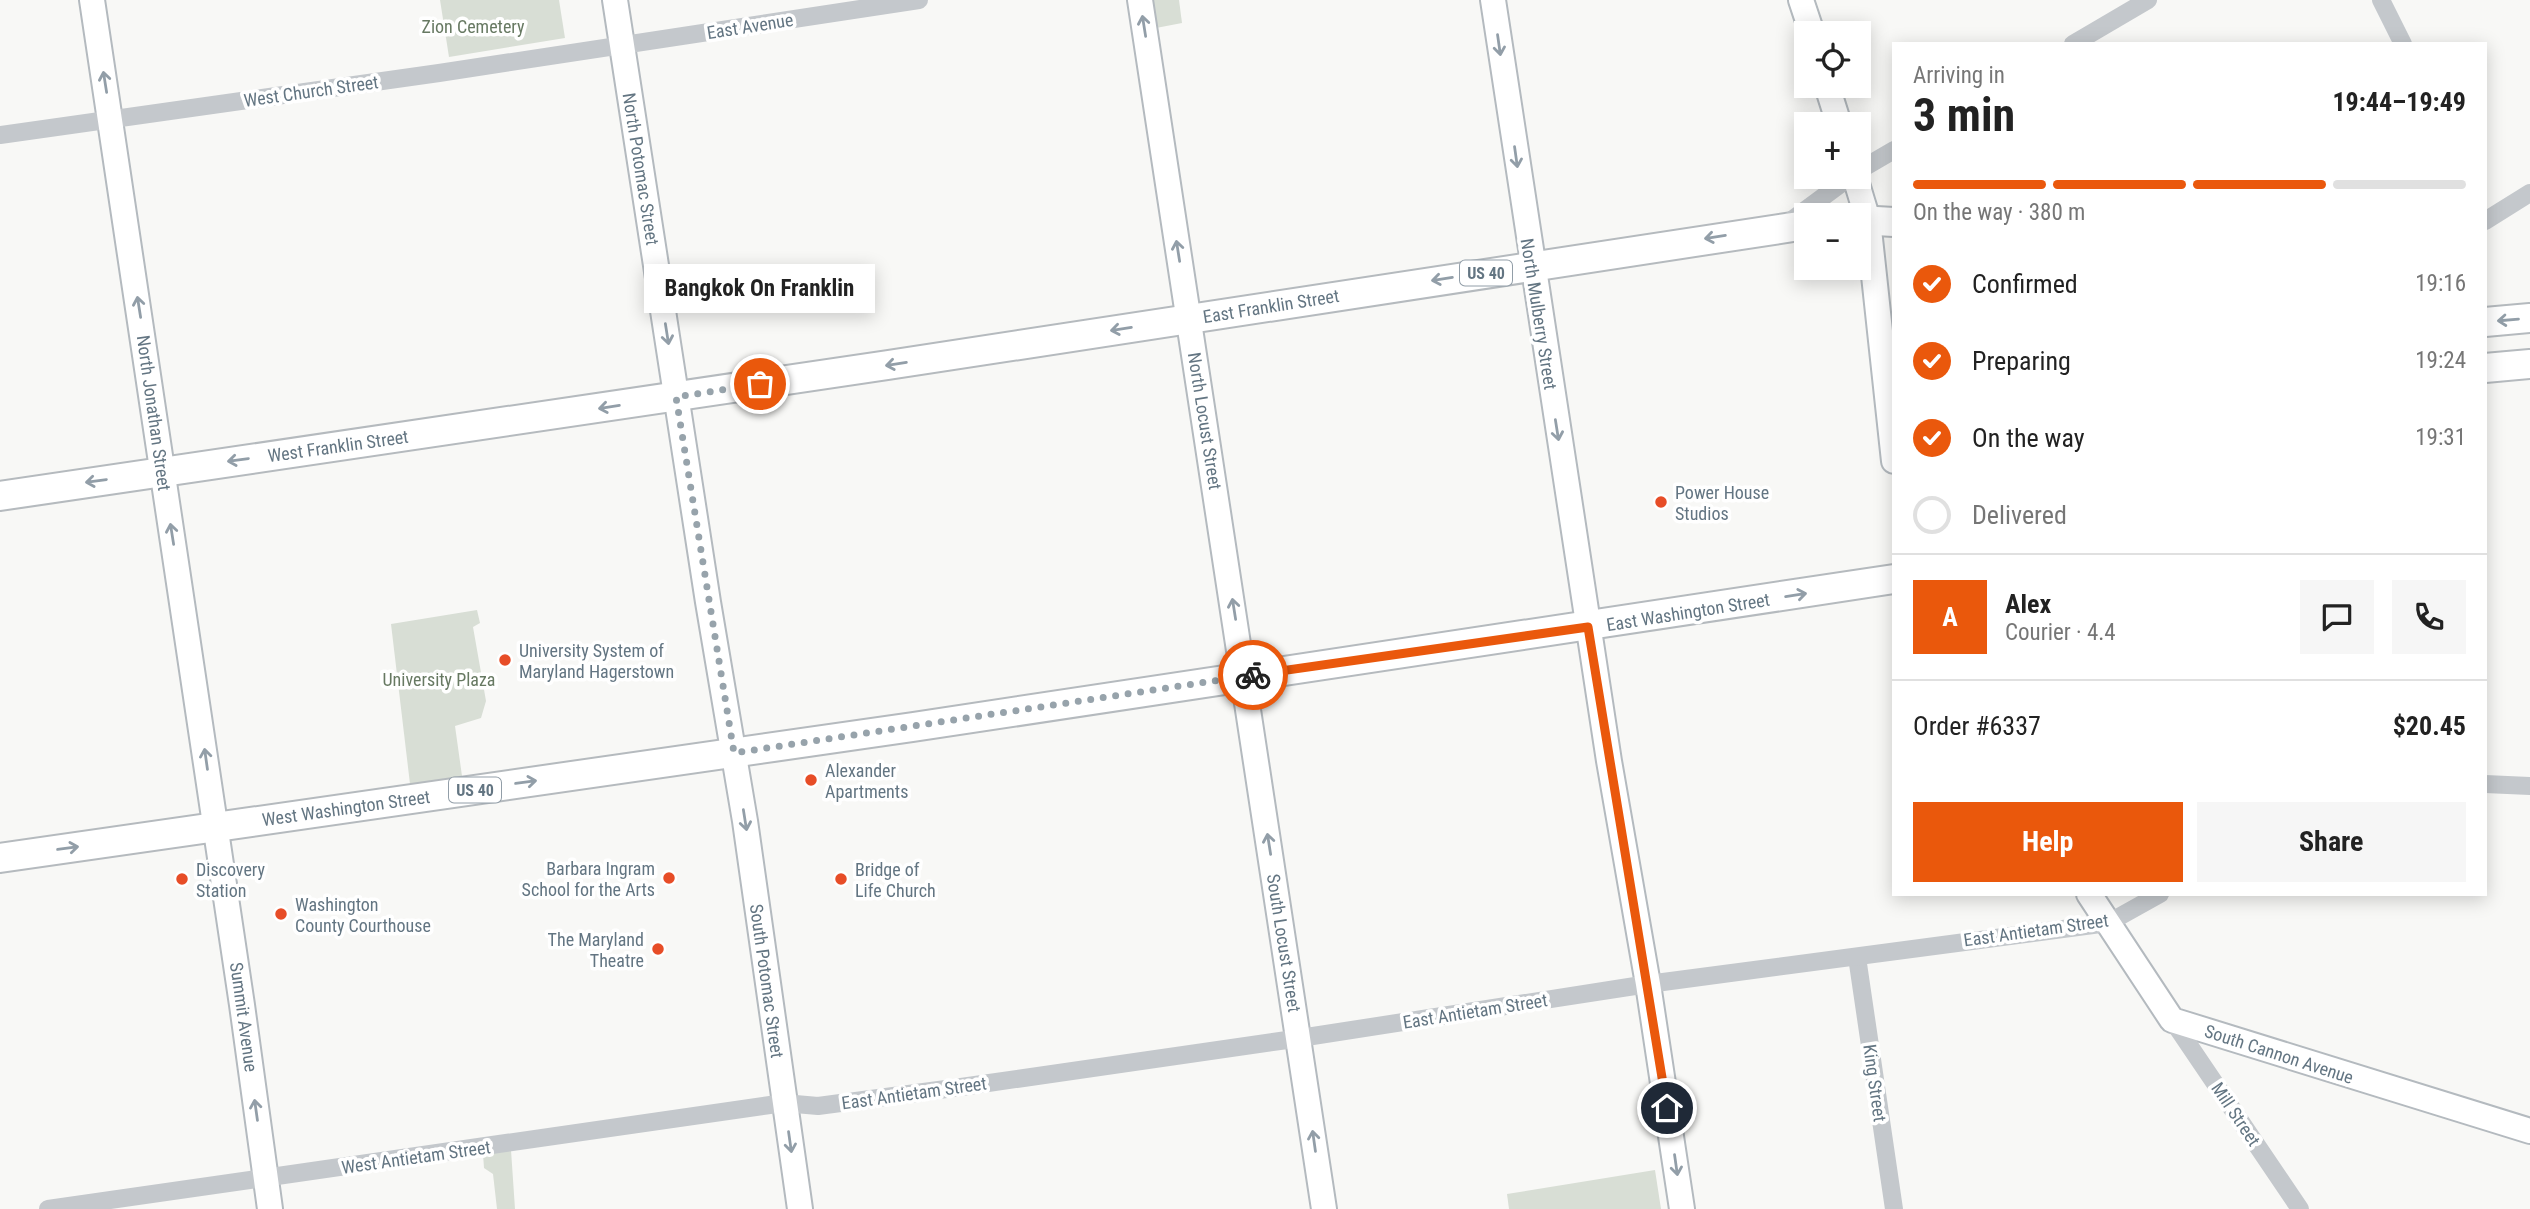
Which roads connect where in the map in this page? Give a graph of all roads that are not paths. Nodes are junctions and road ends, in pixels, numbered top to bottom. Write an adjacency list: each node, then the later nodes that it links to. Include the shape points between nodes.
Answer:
1 (92, 0): 13 (main road, North Jonathan Street, one-way to 1)
2 (615, 0): 12 (main road, North Potomac Street)
3 (919, 0): 12 (street, East Avenue)
4 (1140, 0): 26 (main road, North Locust Street, one-way to 4)
5 (1493, 0): 24 (main road, North Mulberry Street, one-way to 24)
6 (1801, 0): 9 (main road)
7 (2148, 0): 10 (street)
8 (2381, 0): 11 (street)
9 (1808, 21)
10 (2076, 42)
11 (2402, 42)
12 (622, 46): 13 (street, West Church Street); 30 (main road, North Potomac Street, one-way to 30)
13 (110, 119): 14 (street, West Church Street); 32 (main road, North Jonathan Street, one-way to 13)
14 (0, 135)
15 (1892, 151): 16 (street)
16 (1871, 163)
17 (1839, 189): 20 (street, East Franklin Street)
18 (1858, 189): 22 (main road)
19 (2530, 193): 21 (street)
20 (1822, 203)
21 (2487, 215)
22 (1873, 221): 31 (main road)
23 (1794, 226): 24 (main road, East Franklin Street / US 40, one-way to 24)
24 (1532, 266): 26 (main road, East Franklin Street / US 40, one-way to 26); 35 (main road, North Mulberry Street, one-way to 35)
25 (2530, 318): 27 (main road, one-way to 27)
26 (1188, 319): 30 (main road, East Franklin Street / US 40, one-way to 30); 36 (main road, North Locust Street, one-way to 26)
27 (2487, 322)
28 (2530, 364): 29 (main road)
29 (2487, 368)
30 (676, 397): 32 (main road, West Franklin Street / US 40, one-way to 32); 37 (main road, North Potomac Street)
31 (1892, 438)
32 (162, 471): 33 (main road, West Franklin Street / US 40, one-way to 33); 40 (main road, North Jonathan Street, one-way to 32)
33 (0, 496)
34 (1892, 579): 35 (main road, East Washington Street / US 40, one-way to 34)
35 (1588, 627): 36 (main road, East Washington Street / US 40); 46 (main road, North Mulberry Street)
36 (1244, 677): 37 (main road, East Washington Street / US 40); 48 (main road, South Locust Street, one-way to 36)
37 (734, 753): 40 (main road, West Washington Street / US 40, one-way to 37); 49 (main road, South Potomac Street, one-way to 49)
38 (2487, 785): 39 (street)
39 (2530, 786)
40 (216, 826): 41 (main road, West Washington Street / US 40, one-way to 40); 51 (main road, Summit Avenue, one-way to 40)
41 (0, 858)
42 (2090, 896): 44 (main road)
43 (2156, 896): 44 (street, East Antietam Street)
44 (2108, 923): 45 (street, East Antietam Street); 47 (main road)
45 (1857, 957): 46 (street, East Antietam Street); 57 (street, King Street)
46 (1648, 984): 48 (street, East Antietam Street); 56 (main road, North Mulberry Street, one-way to 56)
47 (2172, 1020): 50 (main road, South Cannon Avenue); 58 (street, Mill Street)
48 (1299, 1039): 49 (street, East Antietam Street, via 818,1106); 55 (main road, South Locust Street, one-way to 48)
49 (784, 1103): 51 (street, West Antietam Street); 54 (main road, South Potomac Street, one-way to 54)
50 (2530, 1131)
51 (265, 1178): 52 (street, West Antietam Street); 53 (main road, Summit Avenue)
52 (48, 1209)
53 (270, 1209)
54 (800, 1209)
55 (1324, 1209)
56 (1682, 1209)
57 (1894, 1209)
58 (2300, 1209)

